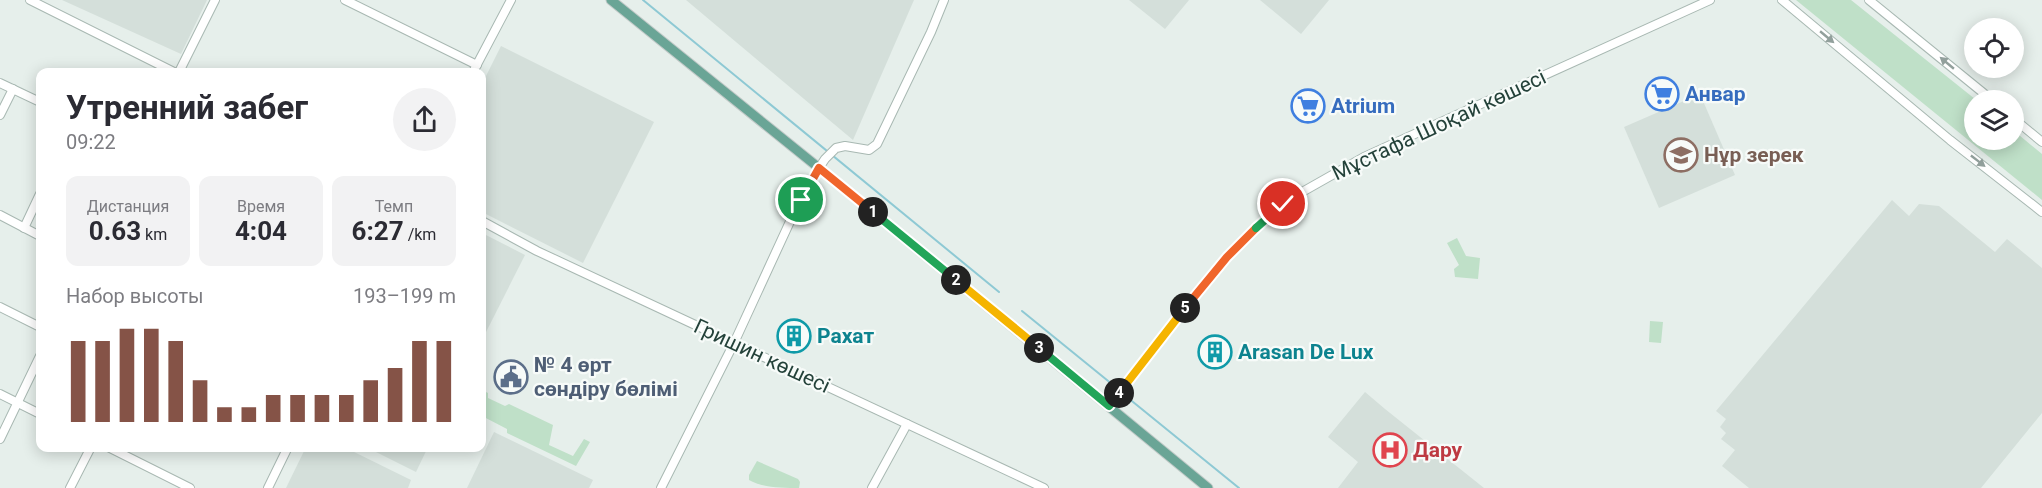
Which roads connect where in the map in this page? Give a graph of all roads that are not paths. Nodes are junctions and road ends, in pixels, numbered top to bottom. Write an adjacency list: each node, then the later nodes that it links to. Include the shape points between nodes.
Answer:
1 (30, 0): 10 (street)
2 (215, 0): 11 (street)
3 (345, 0): 12 (street)
4 (511, 0): 12 (street)
5 (611, 0): 20 (main road)
6 (944, 0): 20 (street, via 877,144 869,150 836,147)
7 (1710, 0): 33 (street, Мұстафа Шоқай көшесі, via 1364,157 1288,200 1227,257)
8 (1782, 0): 22 (street, one-way to 22)
9 (1869, 0): 15 (street, one-way to 9)
10 (166, 68)
11 (181, 68)
12 (475, 68)
13 (0, 82): 14 (street)
14 (13, 89): 16 (street); 17 (street)
15 (1980, 90)
16 (36, 100)
17 (0, 116)
18 (2024, 127): 19 (street)
19 (2042, 142)
20 (819, 168): 29 (street, via 805,189); 33 (main road)
21 (36, 202): 25 (street)
22 (2042, 212)
23 (0, 216): 25 (street)
24 (486, 223): 29 (street, Гришин көшесі)
25 (24, 228): 26 (street)
26 (36, 234)
27 (0, 308): 28 (street)
28 (36, 325)
29 (734, 343): 35 (street, Гришин көшесі); 44 (street)
30 (36, 365): 32 (street)
31 (0, 394): 32 (street)
32 (18, 403): 34 (street); 36 (street)
33 (1109, 406): 47 (main road)
34 (36, 412)
35 (907, 424): 45 (street); 46 (street, Гришин көшесі)
36 (0, 439)
37 (88, 452): 41 (street)
38 (117, 452): 40 (street)
39 (284, 452): 43 (street)
40 (178, 485): 42 (street)
41 (70, 488)
42 (190, 488)
43 (268, 488)
44 (662, 488)
45 (872, 488)
46 (1044, 488)
47 (1208, 488)

